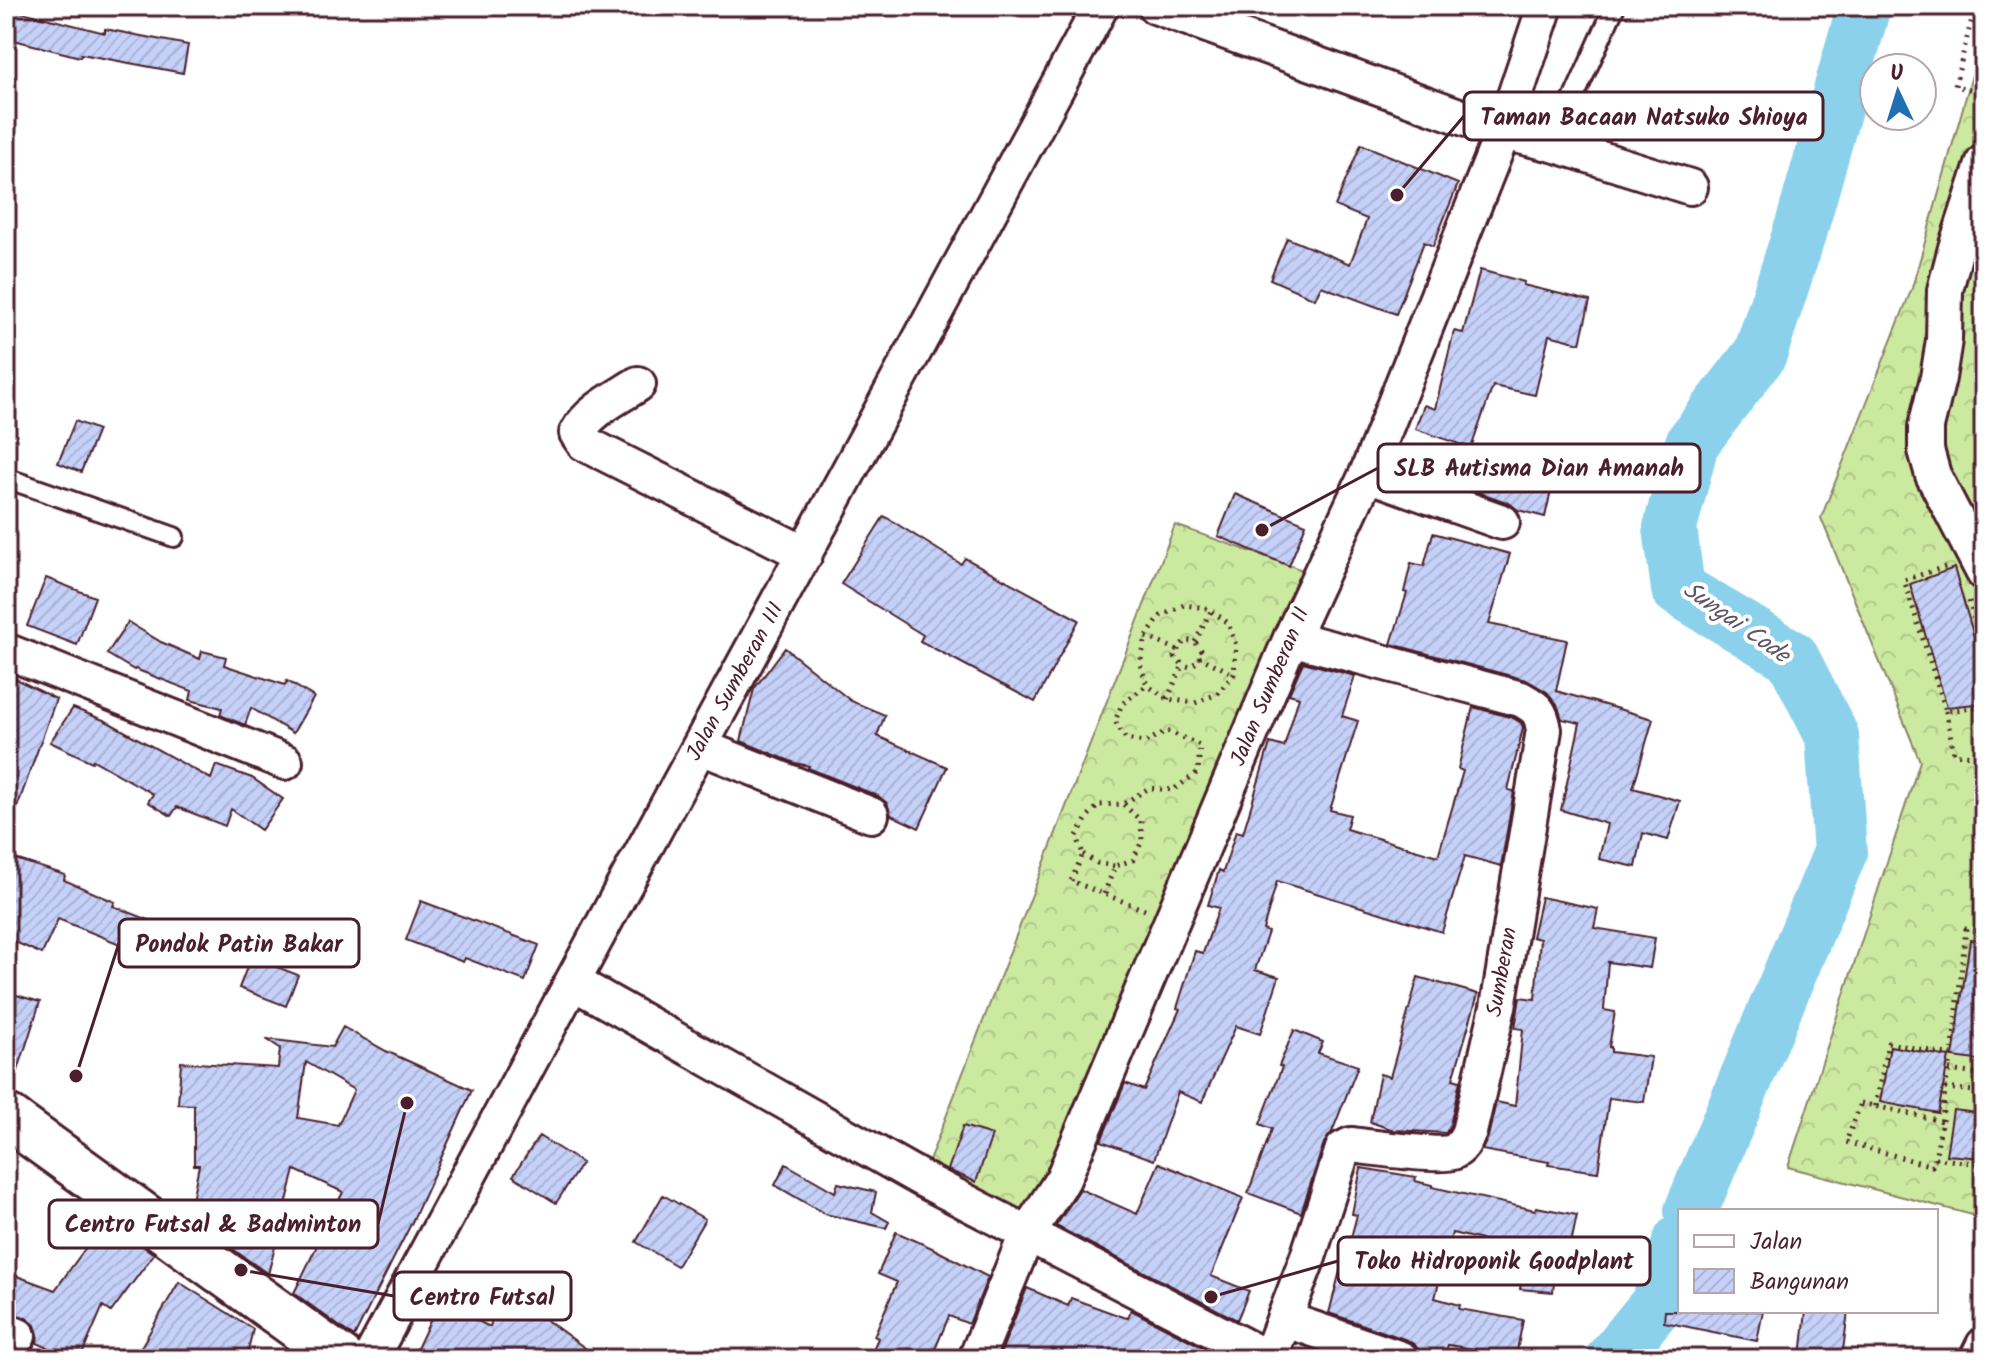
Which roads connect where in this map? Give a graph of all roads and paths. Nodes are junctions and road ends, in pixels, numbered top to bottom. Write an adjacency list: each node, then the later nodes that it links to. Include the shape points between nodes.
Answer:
1 (1101, 6): 16 (street, Jalan Sumberan III)
2 (1155, 6): 7 (street)
3 (1545, 6): 7 (street, Jalan Sumberan II)
4 (1615, 6): 8 (lane)
5 (1975, 6): 6 (path, via 1955,86)
6 (1984, 92)
7 (1503, 132): 8 (street); 12 (street, Jalan Sumberan II)
8 (1553, 144): 10 (street)
9 (1984, 162): 17 (street, via 1945,290 1944,340 1926,427 1933,475)
10 (1690, 187)
11 (638, 384): 16 (street, via 583,423 577,433 584,443)
12 (1367, 474): 14 (street); 20 (street, Jalan Sumberan II)
13 (6, 478): 15 (lane)
14 (1502, 522)
15 (174, 537)
16 (805, 554): 32 (street, Jalan Sumberan III)
17 (1970, 577): 24 (path); 31 (path, via 1904,580)
18 (1211, 611): 19 (path, via 1184,605 1161,616); 21 (path); 27 (path, via 1228,623 1236,645)
19 (1146, 637): 22 (path); 28 (path, via 1140,664)
20 (1291, 638): 40 (street, Jalan Sumberan II); 54 (street, Sumberan, via 1521,699 1537,708 1544,730 1498,1007 1469,1132 1451,1153 1351,1145 1343,1149)
21 (1195, 642): 22 (path, via 1186,640); 25 (path, via 1202,651)
22 (1178, 650): 26 (path, via 1175,657)
23 (6, 651): 34 (street)
24 (1984, 652)
25 (1199, 657): 26 (path, via 1190,667); 27 (path)
26 (1183, 665): 29 (path)
27 (1234, 674): 29 (path, via 1217,694 1195,703)
28 (1147, 685): 29 (path); 35 (path, via 1122,704 1115,721 1126,739 1145,742 1167,731 1200,745 1198,772 1173,790 1149,788)
29 (1167, 699)
30 (1984, 707): 31 (path)
31 (1946, 711): 33 (path, via 1954,754)
32 (701, 747): 36 (street); 42 (street, Jalan Sumberan III)
33 (1984, 757)
34 (285, 762)
35 (1123, 804): 37 (path, via 1099,805 1088,816 1077,836); 38 (path, via 1141,821 1142,841 1133,860)
36 (871, 815)
37 (1083, 854): 38 (path); 39 (path, via 1071,881)
38 (1115, 866): 39 (path)
39 (1104, 894): 40 (path)
40 (1172, 920): 53 (street, Jalan Sumberan II, via 1063,1179)
41 (1984, 933): 43 (path, via 1966,929)
42 (573, 982): 53 (street); 57 (street, Jalan Sumberan III)
43 (1952, 1055): 44 (path); 48 (path, via 1888,1043)
44 (1949, 1070): 45 (path); 46 (path)
45 (1984, 1075)
46 (1945, 1088): 47 (path); 50 (path)
47 (1984, 1092)
48 (1875, 1106): 50 (path); 51 (path, via 1861,1103 1846,1142 1932,1166)
49 (6, 1116): 56 (main road)
50 (1942, 1121): 51 (path)
51 (1935, 1158): 52 (path)
52 (1984, 1165)
53 (1027, 1234): 58 (street, Jalan Sumberan II); 59 (street)
54 (1284, 1319): 59 (street, Sumberan); 60 (street)
55 (1984, 1345): 61 (street)
56 (342, 1359)
57 (370, 1359)
58 (976, 1359)
59 (1269, 1359)
60 (1401, 1359)
61 (1977, 1359)

